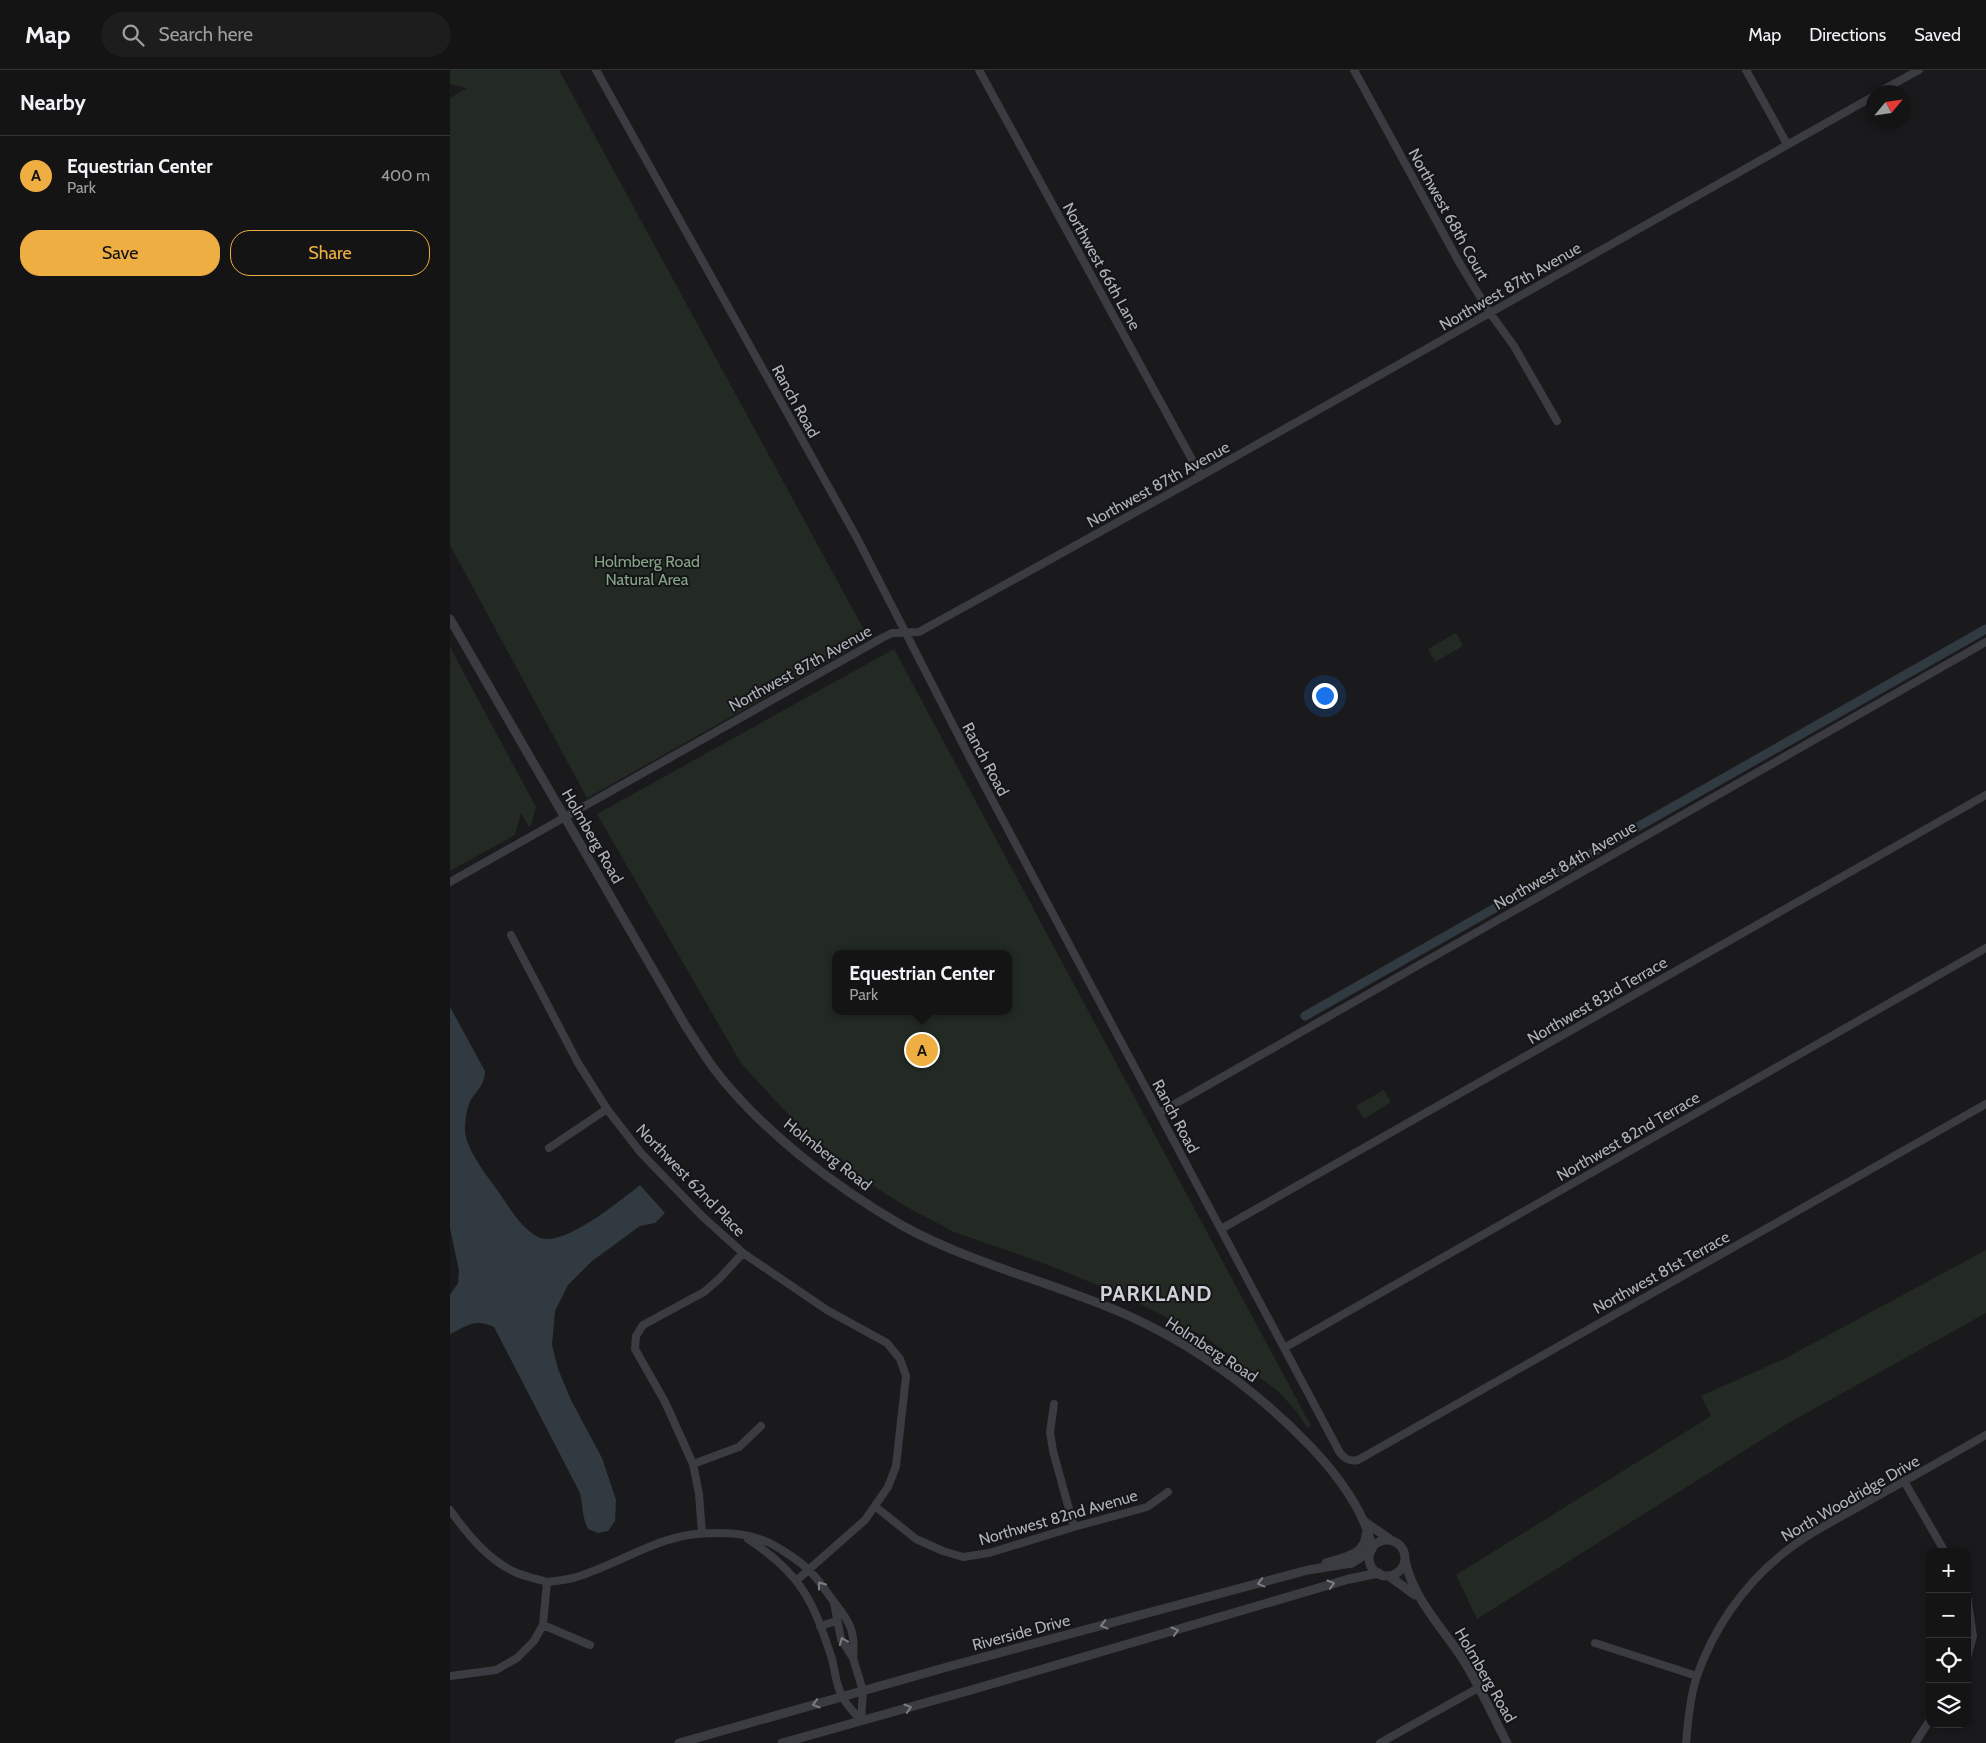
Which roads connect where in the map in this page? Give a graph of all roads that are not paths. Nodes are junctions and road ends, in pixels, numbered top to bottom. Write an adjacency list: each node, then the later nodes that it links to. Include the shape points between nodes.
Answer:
1 (596, 70): 13 (street, Ranch Road, via 857,538)
2 (978, 70): 11 (street, Northwest 66th Lane)
3 (1354, 70): 9 (street, Northwest 68th Court)
4 (1746, 70): 8 (street)
5 (1919, 70): 6 (street)
6 (1892, 85)
7 (1866, 100): 8 (street, Northwest 87th Avenue)
8 (1787, 144): 9 (street, Northwest 87th Avenue)
9 (1490, 313): 10 (street, Northwest 68th Court, via 1514,346); 11 (street, Northwest 87th Avenue)
10 (1557, 421)
11 (1201, 476): 13 (street, Northwest 87th Avenue, via 918,632)
12 (450, 619): 16 (street, Holmberg Road)
13 (905, 634): 16 (street, Northwest 87th Avenue, via 892,633 882,638); 22 (street, Ranch Road)
14 (1986, 642): 22 (street, Northwest 84th Avenue)
15 (1986, 795): 24 (street, Northwest 83rd Terrace)
16 (564, 816): 17 (street, Northwest 87th Avenue); 36 (street, Holmberg Road, via 685,1025 713,1067 746,1105 788,1144 835,1184 925,1238 965,1256 1127,1315 1197,1354 1247,1388 1304,1440 1331,1470)
17 (450, 882)
18 (511, 935): 21 (street, Northwest 62nd Place, via 578,1063)
19 (1986, 948): 26 (street, Northwest 82nd Terrace)
20 (1986, 1104): 30 (street, Northwest 81st Terrace, via 1358,1460)
21 (607, 1109): 23 (street); 25 (street, Northwest 62nd Place, via 641,1153)
22 (1159, 1113): 24 (street, Ranch Road)
23 (550, 1148)
24 (1221, 1229): 26 (street, Ranch Road)
25 (743, 1253): 31 (street, via 704,1292 643,1325 636,1336 634,1348 665,1402); 34 (street, Northwest 62nd Place, via 827,1310 888,1343 900,1359 906,1376 896,1466)
26 (1284, 1348): 30 (street, Ranch Road, via 1340,1453)
27 (1054, 1404): 37 (street, via 1050,1432 1053,1452)
28 (761, 1426): 31 (street, via 738,1447)
29 (1986, 1435): 32 (street, North Woodridge Drive)
30 (1349, 1461)
31 (693, 1464): 38 (street)
32 (1904, 1482): 41 (street); 61 (street, North Woodridge Drive, via 1811,1534 1756,1578 1731,1608)
33 (1168, 1492): 37 (street, Northwest 82nd Avenue, via 1147,1508)
34 (876, 1507): 37 (street, Northwest 82nd Avenue, via 916,1539 963,1557 989,1553); 44 (street)
35 (450, 1510): 49 (street, via 493,1559 517,1573)
36 (1365, 1522): 40 (street, Holmberg Road); 42 (street, Holmberg Road); 45 (street, via 1366,1541 1359,1551)
37 (1074, 1527)
38 (702, 1533): 39 (street); 49 (street, via 651,1546 572,1578)
39 (740, 1533): 44 (street, via 773,1544); 48 (street, via 770,1553)
40 (1392, 1541): 42 (street, via 1378,1543); 43 (street, via 1402,1548)
41 (1943, 1548)
42 (1371, 1550): 45 (street, Riverside Drive, via 1352,1563); 46 (street, via 1370,1562)
43 (1405, 1560): 47 (street, via 1402,1569); 50 (street, Holmberg Road, via 1408,1576)
44 (810, 1570): 48 (street); 51 (street, one-way to 44)
45 (1308, 1570): 63 (street, Riverside Drive, one-way to 63)
46 (1379, 1574): 47 (street); 65 (street, one-way to 46, via 1349,1579)
47 (1389, 1576): 50 (street, Holmberg Road)
48 (797, 1580): 55 (street)
49 (547, 1582): 54 (street)
50 (1419, 1598): 62 (street, Holmberg Road, via 1454,1645)
51 (834, 1603): 52 (street); 59 (street, via 846,1616 851,1628)
52 (837, 1621): 55 (street); 59 (street, one-way to 52, via 841,1639)
53 (1971, 1622): 57 (street)
54 (543, 1625): 58 (street); 60 (street, via 534,1641 517,1658 496,1670)
55 (820, 1626): 64 (street)
56 (1595, 1643): 61 (street)
57 (1971, 1643)
58 (590, 1644)
59 (853, 1658): 63 (street)
60 (450, 1676)
61 (1697, 1676): 71 (street, North Woodridge Drive, via 1688,1715)
62 (1478, 1688): 69 (street); 70 (street, Holmberg Road)
63 (863, 1691): 64 (street, Riverside Drive); 65 (street)
64 (842, 1697): 65 (street); 67 (street, Riverside Drive, one-way to 67)
65 (861, 1721): 68 (street)
66 (1926, 1726): 72 (street)
67 (679, 1743)
68 (782, 1743)
69 (1380, 1743)
70 (1507, 1743)
71 (1686, 1743)
72 (1915, 1743)

